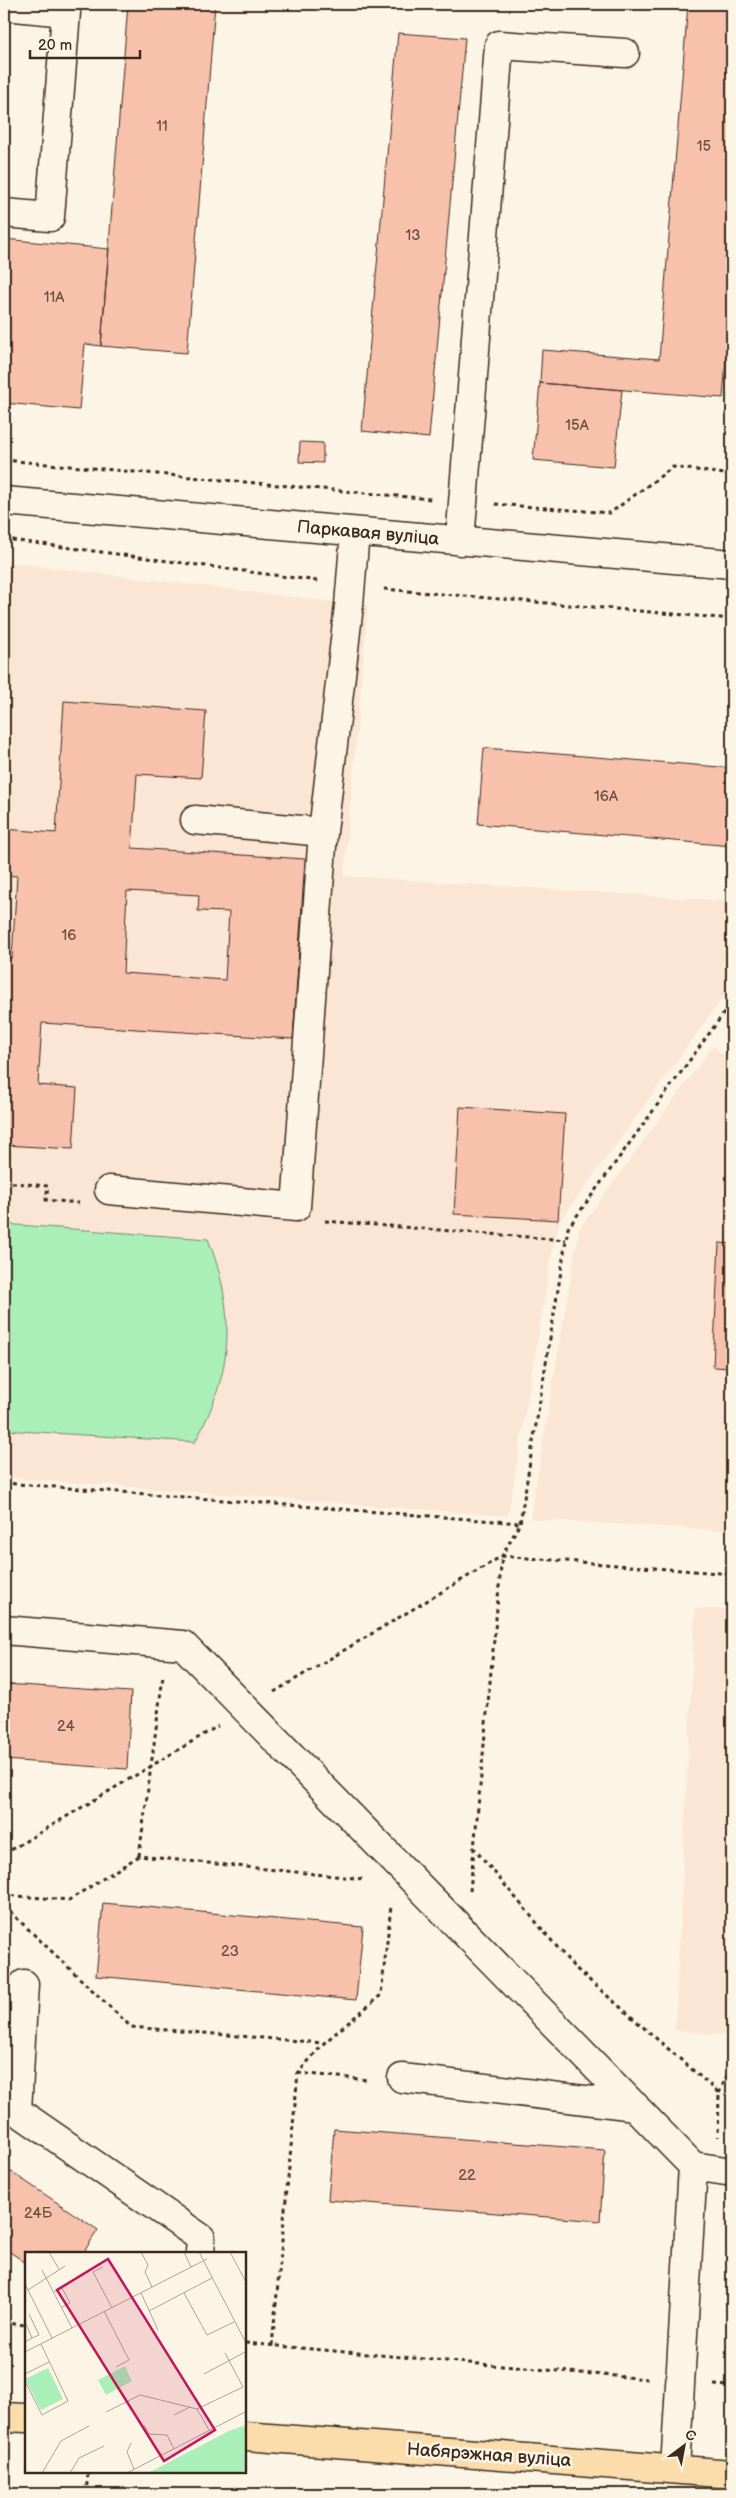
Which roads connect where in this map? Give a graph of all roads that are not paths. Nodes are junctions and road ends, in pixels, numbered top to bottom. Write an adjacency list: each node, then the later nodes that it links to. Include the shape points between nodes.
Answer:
1 (4, 6): 3 (street, via 66,12 50,217)
2 (626, 53): 6 (street, via 499,45)
3 (4, 213)
4 (4, 501): 5 (street, Паркавая вуліца)
5 (355, 532): 6 (street, Паркавая вуліца); 9 (street, via 350,605)
6 (460, 541): 7 (street, Паркавая вуліца)
7 (732, 564)
8 (195, 820): 9 (street)
9 (323, 832): 10 (street, via 296,1207)
10 (109, 1190)
11 (4, 1630): 14 (street, via 183,1645)
12 (24, 1984): 16 (street, via 17,2111 201,2238)
13 (402, 2078): 14 (street)
14 (635, 2106): 15 (street)
15 (714, 2169): 20 (street, via 680,2382)
16 (200, 2252)
17 (4, 2417): 18 (main road)
18 (25, 2418)
19 (246, 2436): 20 (main road, Набярэжная вуліца)
20 (674, 2469): 21 (main road, Набярэжная вуліца)
21 (732, 2474)

